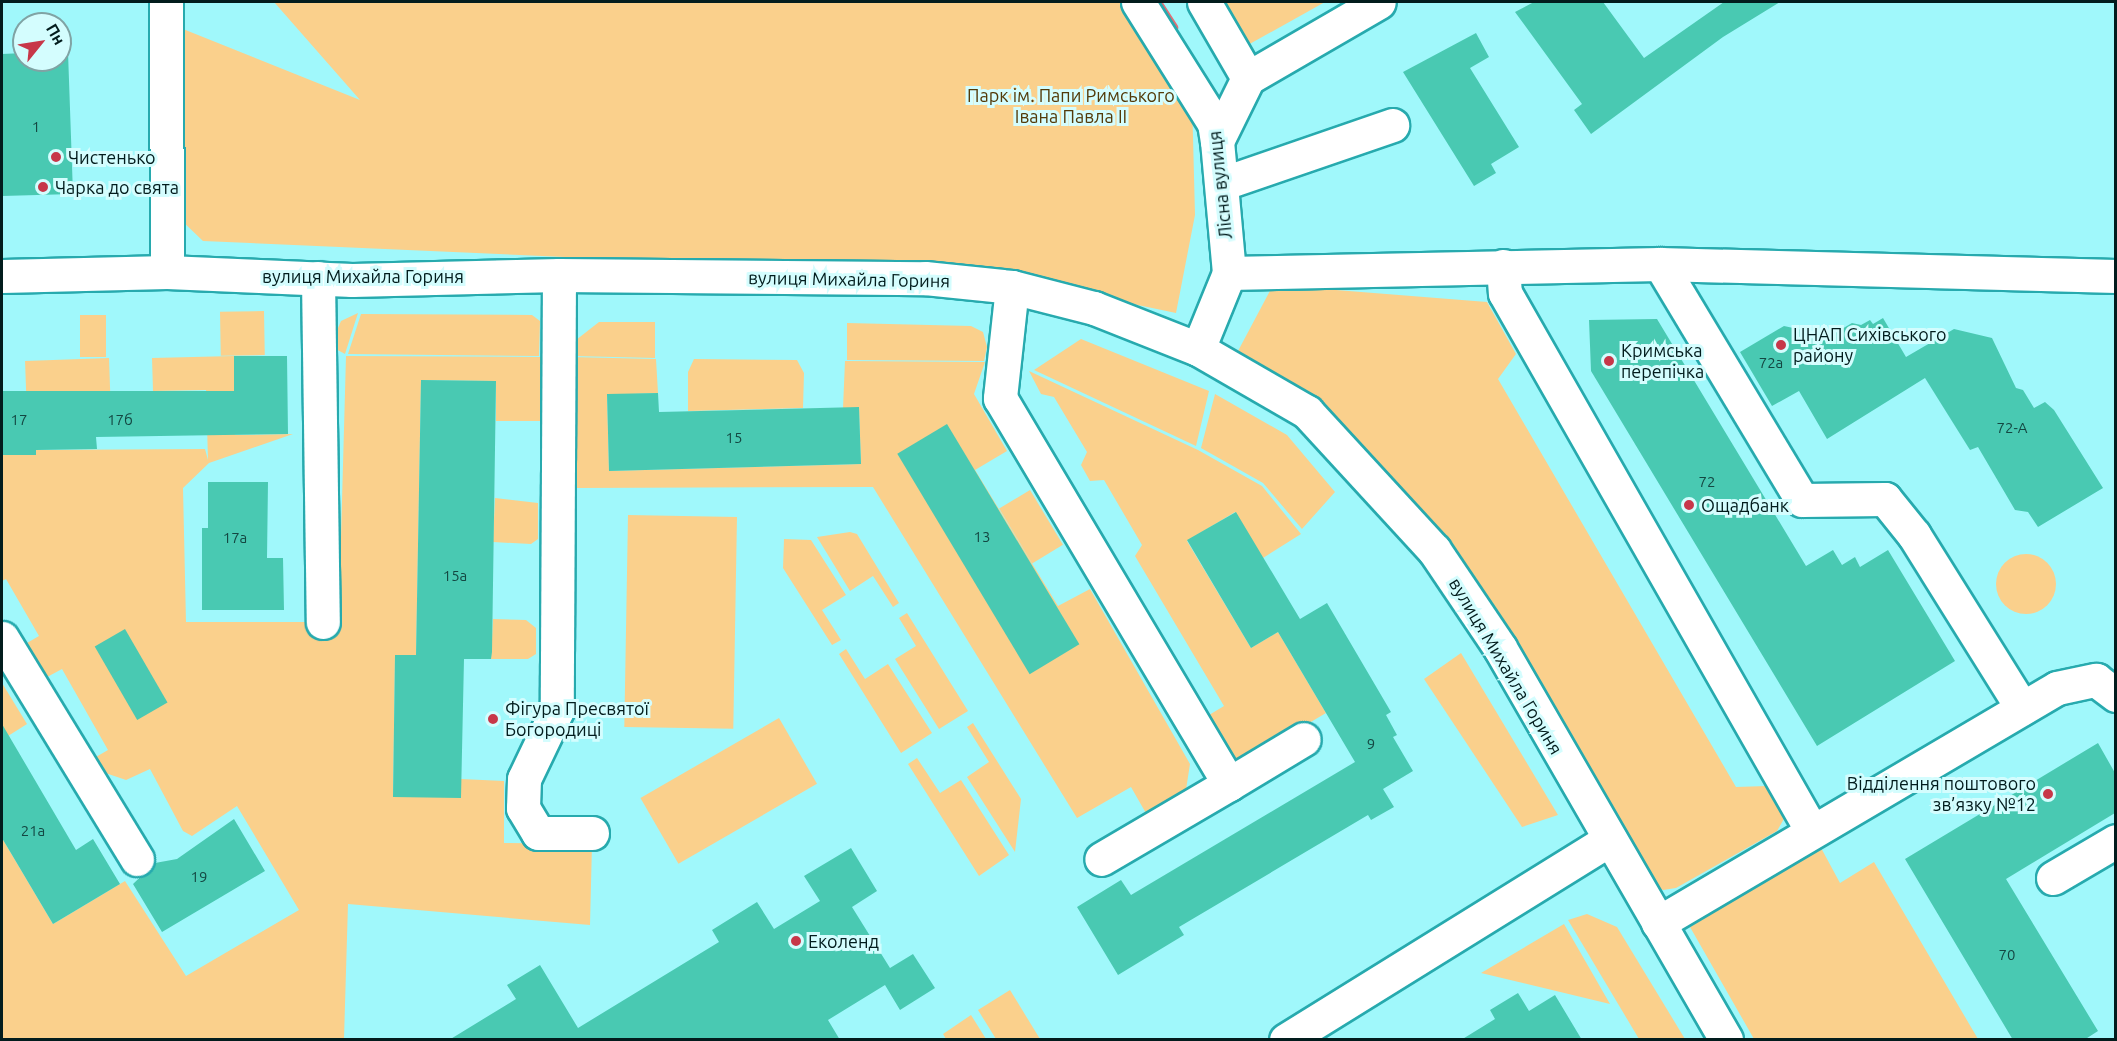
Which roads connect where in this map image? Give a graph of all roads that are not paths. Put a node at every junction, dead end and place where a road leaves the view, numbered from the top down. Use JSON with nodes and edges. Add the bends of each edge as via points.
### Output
{"nodes":[{"id":1,"x":166,"y":2,"type":"edge"},
{"id":2,"x":1138,"y":2,"type":"edge"},
{"id":3,"x":1204,"y":2,"type":"edge"},
{"id":4,"x":1379,"y":2,"type":"edge"},
{"id":5,"x":1248,"y":78,"type":"junction"},
{"id":6,"x":1392,"y":125,"type":"dead end"},
{"id":7,"x":1216,"y":132,"type":"junction"},
{"id":8,"x":1224,"y":183,"type":"junction"},
{"id":9,"x":1660,"y":264,"type":"junction"},
{"id":10,"x":1503,"y":266,"type":"junction"},
{"id":11,"x":167,"y":272,"type":"junction"},
{"id":12,"x":1229,"y":273,"type":"junction"},
{"id":13,"x":559,"y":275,"type":"junction"},
{"id":14,"x":2,"y":276,"type":"edge"},
{"id":15,"x":2115,"y":276,"type":"edge"},
{"id":16,"x":318,"y":278,"type":"junction"},
{"id":17,"x":1012,"y":287,"type":"junction"},
{"id":18,"x":1198,"y":349,"type":"junction"},
{"id":19,"x":323,"y":622,"type":"dead end"},
{"id":20,"x":2,"y":638,"type":"edge"},
{"id":21,"x":2115,"y":695,"type":"edge"},
{"id":22,"x":2022,"y":708,"type":"junction"},
{"id":23,"x":1304,"y":739,"type":"dead end"},
{"id":24,"x":1228,"y":784,"type":"junction"},
{"id":25,"x":1812,"y":831,"type":"junction"},
{"id":26,"x":592,"y":833,"type":"dead end"},
{"id":27,"x":1610,"y":838,"type":"junction"},
{"id":28,"x":2115,"y":841,"type":"edge"},
{"id":29,"x":137,"y":859,"type":"dead end"},
{"id":30,"x":1101,"y":859,"type":"dead end"},
{"id":31,"x":2053,"y":878,"type":"dead end"},
{"id":32,"x":1658,"y":923,"type":"junction"},
{"id":33,"x":1286,"y":1040,"type":"edge"},
{"id":34,"x":1726,"y":1040,"type":"edge"}],
"edges":[{"from":1,"to":11,"type":"street"},
{"from":2,"to":7,"type":"street","name":"Лісна вулиця"},
{"from":3,"to":5,"type":"street"},
{"from":4,"to":5,"type":"street"},
{"from":5,"to":7,"type":"street"},
{"from":6,"to":8,"type":"street"},
{"from":7,"to":8,"type":"street","name":"Лісна вулиця"},
{"from":8,"to":12,"type":"street","name":"Лісна вулиця"},
{"from":9,"to":10,"type":"street"},
{"from":9,"to":15,"type":"street"},
{"from":9,"to":22,"type":"street","via":[[1802,500],[1885,499],[1914,536]]},
{"from":10,"to":12,"type":"street"},
{"from":10,"to":25,"type":"street","via":[[1505,293]]},
{"from":11,"to":14,"type":"street","name":"вулиця Михайла Гориня"},
{"from":11,"to":16,"type":"street","name":"вулиця Михайла Гориня"},
{"from":12,"to":18,"type":"street","name":"Лісна вулиця"},
{"from":13,"to":16,"type":"street","name":"вулиця Михайла Гориня"},
{"from":13,"to":17,"type":"street","name":"вулиця Михайла Гориня","via":[[925,278]]},
{"from":13,"to":26,"type":"street","via":[[557,710],[524,779],[523,808],[538,833]]},
{"from":16,"to":19,"type":"street"},
{"from":17,"to":18,"type":"street","name":"вулиця Михайла Гориня","via":[[1094,308]]},
{"from":17,"to":24,"type":"street","via":[[1000,398]]},
{"from":18,"to":27,"type":"street","name":"вулиця Михайла Гориня","via":[[1307,412],[1434,550],[1500,648]]},
{"from":20,"to":29,"type":"street"},
{"from":21,"to":22,"type":"street","via":[[2096,680],[2057,688]]},
{"from":22,"to":25,"type":"street"},
{"from":23,"to":24,"type":"street"},
{"from":24,"to":30,"type":"street"},
{"from":25,"to":32,"type":"street"},
{"from":27,"to":32,"type":"street","name":"вулиця Михайла Гориня"},
{"from":27,"to":33,"type":"street"},
{"from":28,"to":31,"type":"street"},
{"from":32,"to":34,"type":"street","name":"вулиця Михайла Гориня"}]}
